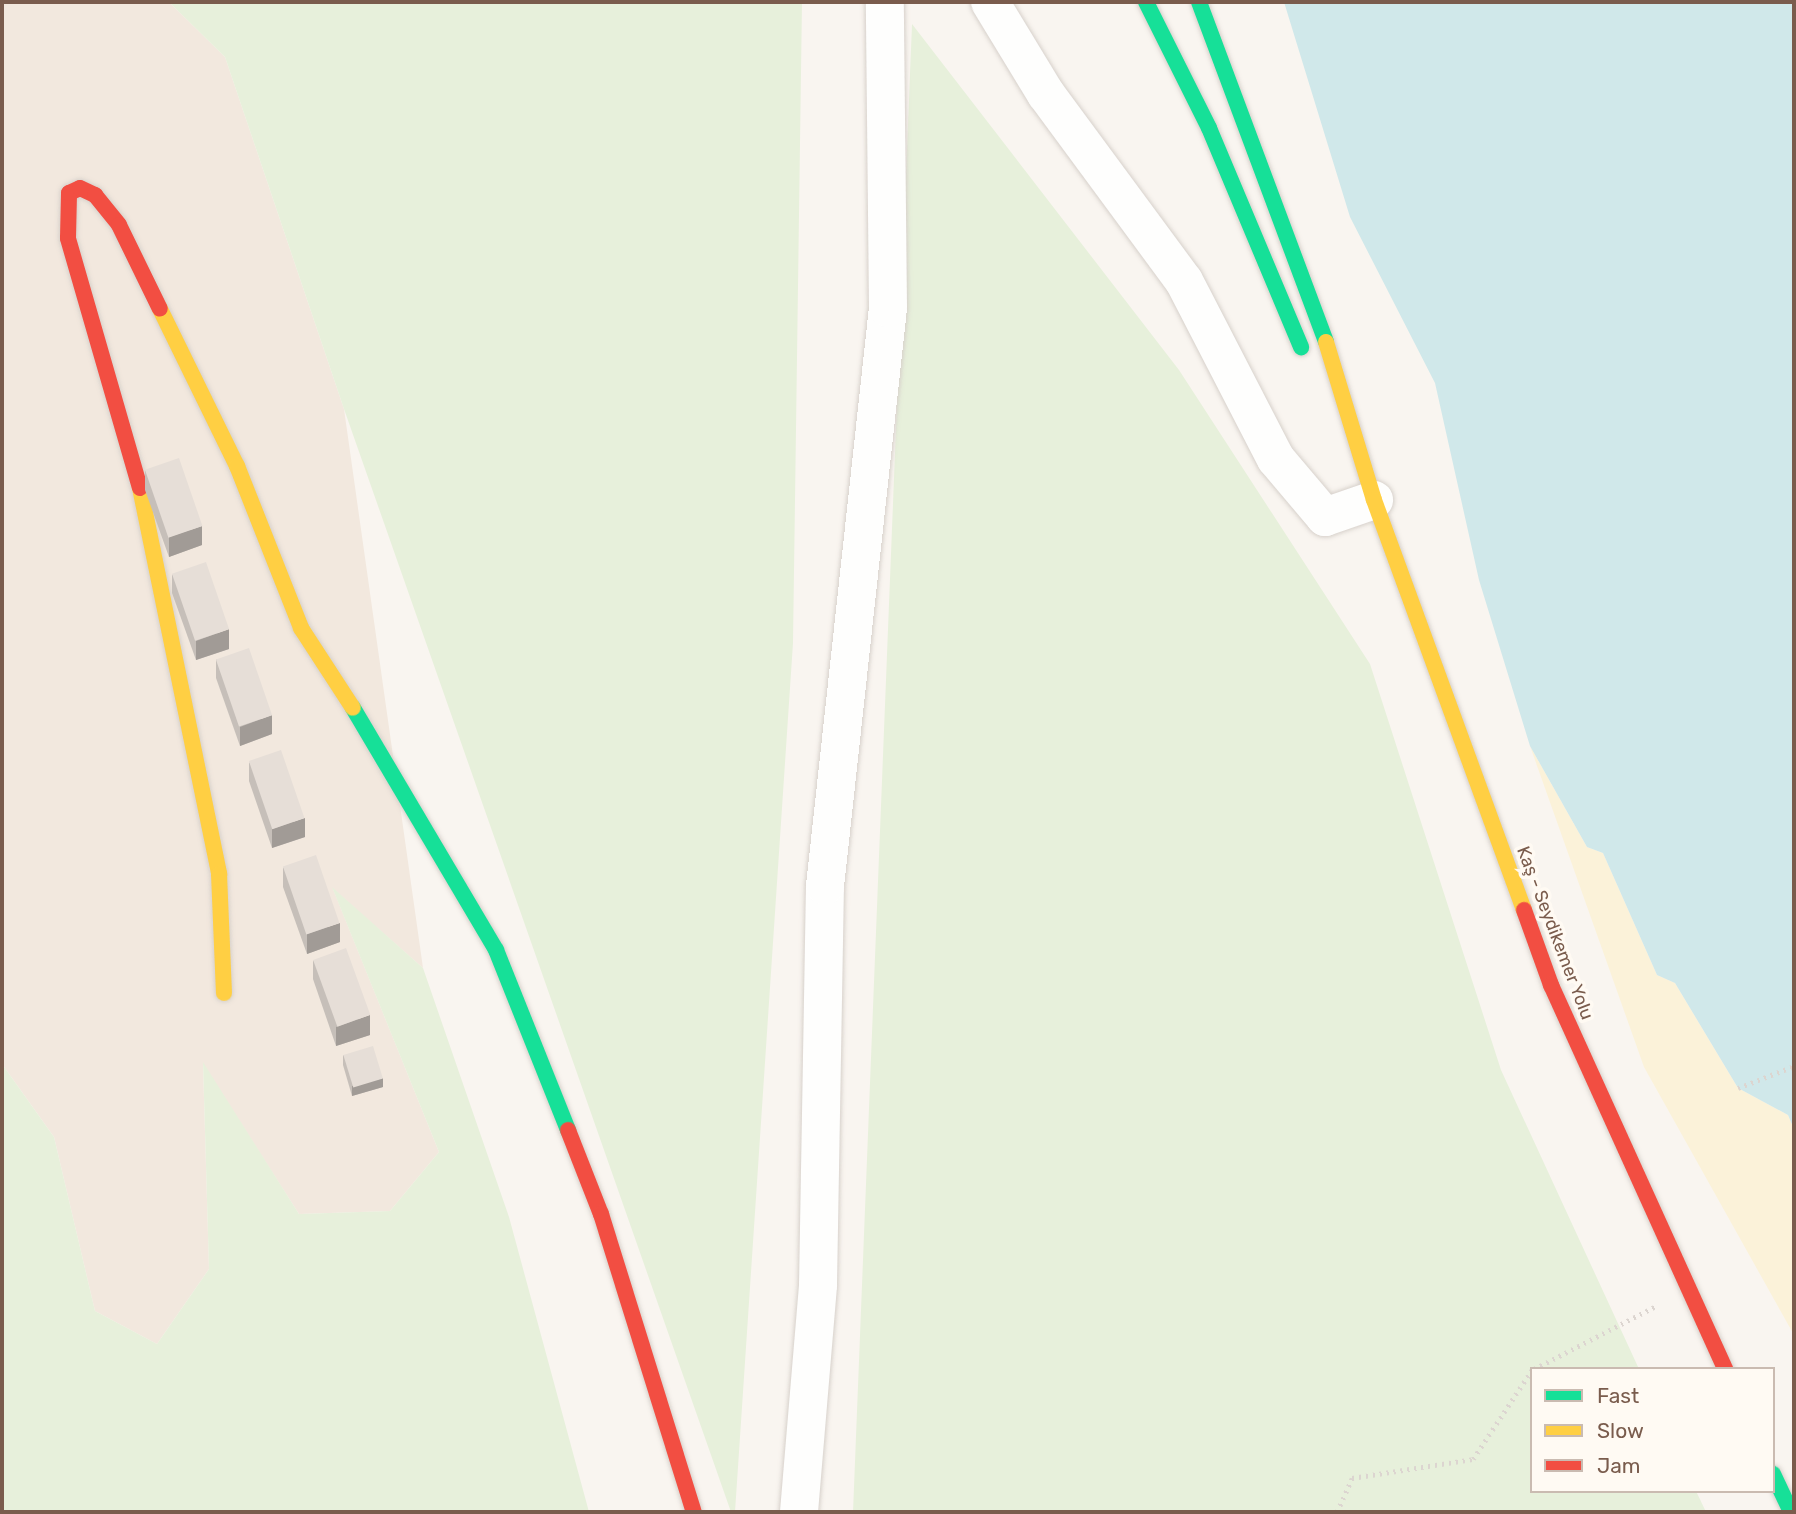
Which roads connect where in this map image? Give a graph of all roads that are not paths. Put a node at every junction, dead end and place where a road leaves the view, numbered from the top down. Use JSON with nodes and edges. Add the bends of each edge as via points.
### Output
{"nodes":[{"id":1,"x":885,"y":2,"type":"edge"},
{"id":2,"x":990,"y":2,"type":"edge"},
{"id":3,"x":1146,"y":2,"type":"edge"},
{"id":4,"x":1199,"y":2,"type":"edge"},
{"id":5,"x":1309,"y":367,"type":"dead end"},
{"id":6,"x":1326,"y":404,"type":"dead end"},
{"id":7,"x":1374,"y":500,"type":"junction"},
{"id":8,"x":224,"y":993,"type":"dead end"},
{"id":9,"x":1724,"y":1367,"type":"edge"},
{"id":10,"x":1775,"y":1478,"type":"edge"},
{"id":11,"x":694,"y":1512,"type":"edge"},
{"id":12,"x":799,"y":1512,"type":"edge"},
{"id":13,"x":1791,"y":1512,"type":"edge"}],
"edges":[{"from":1,"to":12,"type":"street","via":[[888,308],[825,886],[818,1285]]},
{"from":2,"to":7,"type":"street","via":[[1046,94],[1184,281],[1276,459],[1325,517]]},
{"from":3,"to":5,"type":"main road","via":[[1209,128]]},
{"from":4,"to":7,"type":"main road","via":[[1337,373]]},
{"from":6,"to":7,"type":"main road"},
{"from":7,"to":9,"type":"main road","name":"Kaş - Seydikemer Yolu","via":[[1552,985]]},
{"from":8,"to":11,"type":"main road","via":[[219,874],[147,513],[68,238],[69,193],[80,188],[95,195],[118,225],[237,466],[301,628],[386,759],[496,950],[601,1214]]},
{"from":10,"to":13,"type":"main road"}]}
